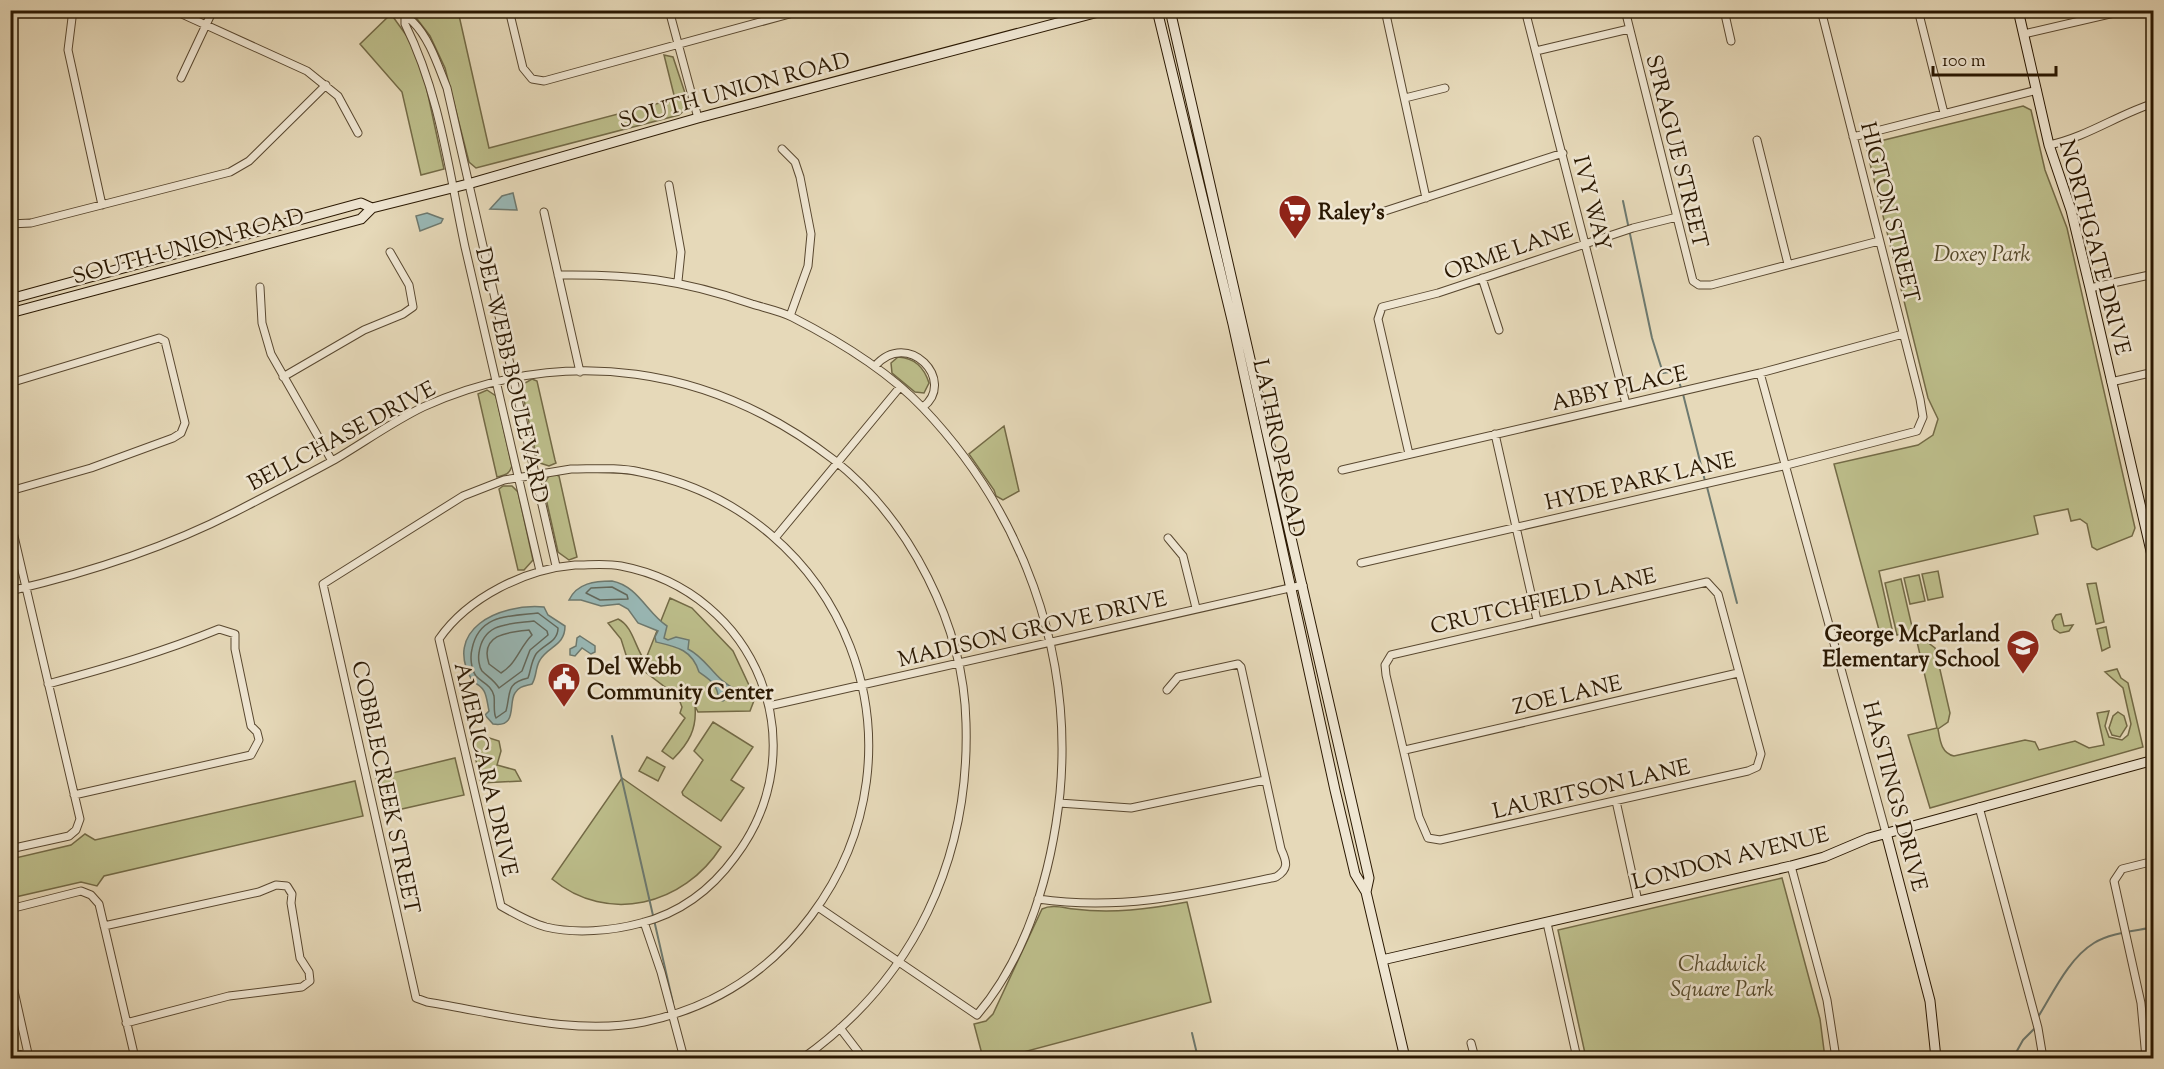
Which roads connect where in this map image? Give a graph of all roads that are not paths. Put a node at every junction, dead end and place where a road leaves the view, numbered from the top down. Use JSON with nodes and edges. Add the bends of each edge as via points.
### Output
{"nodes":[{"id":1,"x":73,"y":10,"type":"edge"},
{"id":2,"x":173,"y":10,"type":"edge"},
{"id":3,"x":213,"y":10,"type":"edge"},
{"id":4,"x":398,"y":10,"type":"edge"},
{"id":5,"x":509,"y":10,"type":"edge"},
{"id":6,"x":669,"y":10,"type":"edge"},
{"id":7,"x":804,"y":10,"type":"edge"},
{"id":8,"x":1106,"y":10,"type":"edge"},
{"id":9,"x":1158,"y":10,"type":"edge"},
{"id":10,"x":1170,"y":10,"type":"edge"},
{"id":11,"x":1385,"y":10,"type":"edge"},
{"id":12,"x":1525,"y":10,"type":"edge"},
{"id":13,"x":1624,"y":10,"type":"edge"},
{"id":14,"x":1724,"y":10,"type":"edge"},
{"id":15,"x":1821,"y":10,"type":"edge"},
{"id":16,"x":1918,"y":10,"type":"edge"},
{"id":17,"x":2018,"y":10,"type":"edge"},
{"id":18,"x":2127,"y":10,"type":"edge"},
{"id":19,"x":405,"y":18,"type":"junction"},
{"id":20,"x":206,"y":25,"type":"junction"},
{"id":21,"x":1629,"y":28,"type":"junction"},
{"id":22,"x":2024,"y":34,"type":"junction"},
{"id":23,"x":1731,"y":41,"type":"dead end"},
{"id":24,"x":679,"y":46,"type":"junction"},
{"id":25,"x":1536,"y":51,"type":"junction"},
{"id":26,"x":181,"y":78,"type":"dead end"},
{"id":27,"x":326,"y":85,"type":"junction"},
{"id":28,"x":1445,"y":88,"type":"dead end"},
{"id":29,"x":2037,"y":90,"type":"junction"},
{"id":30,"x":1405,"y":98,"type":"junction"},
{"id":31,"x":2154,"y":103,"type":"edge"},
{"id":32,"x":1944,"y":113,"type":"junction"},
{"id":33,"x":698,"y":118,"type":"junction"},
{"id":34,"x":358,"y":133,"type":"dead end"},
{"id":35,"x":1853,"y":137,"type":"junction"},
{"id":36,"x":1757,"y":140,"type":"dead end"},
{"id":37,"x":2049,"y":146,"type":"junction"},
{"id":38,"x":782,"y":149,"type":"dead end"},
{"id":39,"x":1563,"y":153,"type":"junction"},
{"id":40,"x":468,"y":184,"type":"junction"},
{"id":41,"x":669,"y":184,"type":"dead end"},
{"id":42,"x":454,"y":187,"type":"junction"},
{"id":43,"x":1426,"y":198,"type":"junction"},
{"id":44,"x":102,"y":205,"type":"junction"},
{"id":45,"x":372,"y":208,"type":"junction"},
{"id":46,"x":544,"y":212,"type":"dead end"},
{"id":47,"x":1382,"y":212,"type":"dead end"},
{"id":48,"x":1677,"y":217,"type":"junction"},
{"id":49,"x":10,"y":224,"type":"edge"},
{"id":50,"x":1879,"y":241,"type":"junction"},
{"id":51,"x":1584,"y":244,"type":"junction"},
{"id":52,"x":390,"y":252,"type":"dead end"},
{"id":53,"x":1788,"y":264,"type":"junction"},
{"id":54,"x":2154,"y":274,"type":"edge"},
{"id":55,"x":558,"y":275,"type":"junction"},
{"id":56,"x":1482,"y":278,"type":"junction"},
{"id":57,"x":678,"y":281,"type":"junction"},
{"id":58,"x":260,"y":287,"type":"dead end"},
{"id":59,"x":2090,"y":288,"type":"junction"},
{"id":60,"x":10,"y":299,"type":"edge"},
{"id":61,"x":10,"y":312,"type":"edge"},
{"id":62,"x":1242,"y":314,"type":"junction"},
{"id":63,"x":790,"y":316,"type":"junction"},
{"id":64,"x":1232,"y":317,"type":"junction"},
{"id":65,"x":1499,"y":330,"type":"dead end"},
{"id":66,"x":1903,"y":334,"type":"junction"},
{"id":67,"x":875,"y":366,"type":"junction"},
{"id":68,"x":580,"y":372,"type":"junction"},
{"id":69,"x":2154,"y":372,"type":"edge"},
{"id":70,"x":1760,"y":373,"type":"junction"},
{"id":71,"x":283,"y":377,"type":"junction"},
{"id":72,"x":514,"y":379,"type":"junction"},
{"id":73,"x":496,"y":382,"type":"junction"},
{"id":74,"x":2111,"y":382,"type":"junction"},
{"id":75,"x":10,"y":383,"type":"edge"},
{"id":76,"x":900,"y":387,"type":"junction"},
{"id":77,"x":1626,"y":404,"type":"junction"},
{"id":78,"x":923,"y":407,"type":"junction"},
{"id":79,"x":1922,"y":423,"type":"joint"},
{"id":80,"x":1495,"y":434,"type":"junction"},
{"id":81,"x":1409,"y":454,"type":"junction"},
{"id":82,"x":332,"y":461,"type":"junction"},
{"id":83,"x":836,"y":462,"type":"junction"},
{"id":84,"x":1784,"y":466,"type":"junction"},
{"id":85,"x":1342,"y":470,"type":"dead end"},
{"id":86,"x":535,"y":473,"type":"junction"},
{"id":87,"x":518,"y":477,"type":"junction"},
{"id":88,"x":10,"y":490,"type":"edge"},
{"id":89,"x":10,"y":519,"type":"edge"},
{"id":90,"x":1516,"y":527,"type":"junction"},
{"id":91,"x":775,"y":538,"type":"junction"},
{"id":92,"x":1168,"y":538,"type":"dead end"},
{"id":93,"x":1361,"y":563,"type":"dead end"},
{"id":94,"x":2154,"y":564,"type":"edge"},
{"id":95,"x":556,"y":566,"type":"junction"},
{"id":96,"x":540,"y":571,"type":"junction"},
{"id":97,"x":1303,"y":585,"type":"junction"},
{"id":98,"x":25,"y":588,"type":"junction"},
{"id":99,"x":1289,"y":588,"type":"junction"},
{"id":100,"x":10,"y":591,"type":"edge"},
{"id":101,"x":1196,"y":608,"type":"junction"},
{"id":102,"x":1537,"y":620,"type":"junction"},
{"id":103,"x":1050,"y":640,"type":"junction"},
{"id":104,"x":958,"y":664,"type":"junction"},
{"id":105,"x":1738,"y":674,"type":"junction"},
{"id":106,"x":48,"y":684,"type":"junction"},
{"id":107,"x":862,"y":686,"type":"junction"},
{"id":108,"x":1167,"y":690,"type":"dead end"},
{"id":109,"x":769,"y":706,"type":"junction"},
{"id":110,"x":1405,"y":750,"type":"junction"},
{"id":111,"x":2154,"y":760,"type":"edge"},
{"id":112,"x":1265,"y":780,"type":"junction"},
{"id":113,"x":74,"y":795,"type":"junction"},
{"id":114,"x":1616,"y":801,"type":"junction"},
{"id":115,"x":1059,"y":803,"type":"junction"},
{"id":116,"x":1979,"y":807,"type":"junction"},
{"id":117,"x":1886,"y":833,"type":"junction"},
{"id":118,"x":10,"y":849,"type":"edge"},
{"id":119,"x":2150,"y":861,"type":"edge"},
{"id":120,"x":1791,"y":866,"type":"junction"},
{"id":121,"x":1366,"y":892,"type":"junction"},
{"id":122,"x":1038,"y":899,"type":"junction"},
{"id":123,"x":1638,"y":901,"type":"junction"},
{"id":124,"x":818,"y":907,"type":"junction"},
{"id":125,"x":10,"y":909,"type":"edge"},
{"id":126,"x":644,"y":922,"type":"junction"},
{"id":127,"x":1547,"y":923,"type":"junction"},
{"id":128,"x":104,"y":926,"type":"junction"},
{"id":129,"x":899,"y":960,"type":"junction"},
{"id":130,"x":1382,"y":960,"type":"junction"},
{"id":131,"x":10,"y":973,"type":"edge"},
{"id":132,"x":673,"y":1015,"type":"junction"},
{"id":133,"x":126,"y":1023,"type":"junction"},
{"id":134,"x":840,"y":1028,"type":"junction"},
{"id":135,"x":1471,"y":1043,"type":"dead end"},
{"id":136,"x":28,"y":1056,"type":"edge"},
{"id":137,"x":10,"y":1057,"type":"edge"},
{"id":138,"x":135,"y":1059,"type":"edge"},
{"id":139,"x":684,"y":1059,"type":"edge"},
{"id":140,"x":803,"y":1059,"type":"edge"},
{"id":141,"x":863,"y":1059,"type":"edge"},
{"id":142,"x":1405,"y":1059,"type":"edge"},
{"id":143,"x":1475,"y":1059,"type":"edge"},
{"id":144,"x":1577,"y":1059,"type":"edge"},
{"id":145,"x":1836,"y":1059,"type":"edge"},
{"id":146,"x":1936,"y":1059,"type":"edge"},
{"id":147,"x":2043,"y":1059,"type":"edge"},
{"id":148,"x":2146,"y":1059,"type":"edge"}],
"edges":[{"from":1,"to":44,"type":"street","via":[[68,50]]},
{"from":2,"to":20,"type":"street"},
{"from":3,"to":20,"type":"street"},
{"from":4,"to":19,"type":"street","name":"DEL WEBB BOULEVARD"},
{"from":5,"to":24,"type":"street","via":[[523,68],[532,79],[544,81]]},
{"from":6,"to":24,"type":"street"},
{"from":7,"to":24,"type":"street"},
{"from":8,"to":33,"type":"street","name":"SOUTH UNION ROAD"},
{"from":9,"to":64,"type":"street","name":"LATHROP ROAD"},
{"from":10,"to":62,"type":"street","name":"LATHROP ROAD"},
{"from":11,"to":30,"type":"street"},
{"from":12,"to":25,"type":"street","name":"IVY WAY"},
{"from":13,"to":21,"type":"street","name":"SPRAGUE STREET"},
{"from":14,"to":23,"type":"street"},
{"from":15,"to":35,"type":"street","name":"HIGTON STREET"},
{"from":16,"to":32,"type":"street"},
{"from":17,"to":22,"type":"street","name":"NORTHGATE DRIVE"},
{"from":18,"to":22,"type":"street"},
{"from":19,"to":40,"type":"street","name":"DEL WEBB BOULEVARD","via":[[412,20],[426,39],[447,88]]},
{"from":19,"to":42,"type":"street","name":"DEL WEBB BOULEVARD","via":[[423,59]]},
{"from":20,"to":26,"type":"street"},
{"from":20,"to":27,"type":"street","via":[[300,68]]},
{"from":21,"to":25,"type":"street"},
{"from":21,"to":48,"type":"street","name":"SPRAGUE STREET"},
{"from":22,"to":29,"type":"street","name":"NORTHGATE DRIVE"},
{"from":24,"to":33,"type":"street"},
{"from":25,"to":39,"type":"street","name":"IVY WAY"},
{"from":27,"to":34,"type":"street","via":[[348,110]]},
{"from":27,"to":44,"type":"street","via":[[249,161],[230,172]]},
{"from":28,"to":30,"type":"street"},
{"from":29,"to":32,"type":"street"},
{"from":29,"to":37,"type":"street","name":"NORTHGATE DRIVE"},
{"from":30,"to":43,"type":"street"},
{"from":31,"to":37,"type":"street","via":[[2124,112],[2081,136]]},
{"from":32,"to":35,"type":"street"},
{"from":33,"to":40,"type":"street","name":"SOUTH UNION ROAD"},
{"from":35,"to":50,"type":"street","name":"HIGTON STREET"},
{"from":36,"to":53,"type":"street"},
{"from":37,"to":59,"type":"street","name":"NORTHGATE DRIVE","via":[[2071,210]]},
{"from":38,"to":63,"type":"street","via":[[795,162],[811,234],[808,266]]},
{"from":39,"to":43,"type":"street"},
{"from":39,"to":51,"type":"street","name":"IVY WAY"},
{"from":40,"to":42,"type":"street","name":"SOUTH UNION ROAD"},
{"from":40,"to":72,"type":"street","name":"DEL WEBB BOULEVARD"},
{"from":41,"to":57,"type":"street","via":[[681,252]]},
{"from":42,"to":45,"type":"street","name":"SOUTH UNION ROAD"},
{"from":42,"to":73,"type":"street","name":"DEL WEBB BOULEVARD"},
{"from":43,"to":47,"type":"street"},
{"from":44,"to":49,"type":"street","via":[[31,223]]},
{"from":45,"to":60,"type":"street","name":"SOUTH UNION ROAD","via":[[361,203]]},
{"from":45,"to":61,"type":"street","name":"SOUTH UNION ROAD","via":[[361,219]]},
{"from":46,"to":55,"type":"street"},
{"from":48,"to":51,"type":"street","name":"ORME LANE"},
{"from":48,"to":53,"type":"street","name":"SPRAGUE STREET","via":[[1693,281],[1699,285]]},
{"from":50,"to":53,"type":"street"},
{"from":50,"to":66,"type":"street","name":"HIGTON STREET"},
{"from":51,"to":56,"type":"street","name":"ORME LANE"},
{"from":51,"to":77,"type":"street","name":"IVY WAY"},
{"from":52,"to":71,"type":"street","via":[[409,285],[413,307]]},
{"from":54,"to":59,"type":"street"},
{"from":55,"to":57,"type":"street","via":[[626,275]]},
{"from":55,"to":68,"type":"street"},
{"from":56,"to":65,"type":"street"},
{"from":56,"to":81,"type":"street","name":"ORME LANE","via":[[1438,293],[1385,304],[1378,312]]},
{"from":57,"to":63,"type":"street"},
{"from":58,"to":71,"type":"street","via":[[262,323]]},
{"from":59,"to":74,"type":"street","name":"NORTHGATE DRIVE"},
{"from":62,"to":64,"type":"street"},
{"from":62,"to":97,"type":"street","name":"LATHROP ROAD"},
{"from":63,"to":67,"type":"street"},
{"from":64,"to":99,"type":"street","name":"LATHROP ROAD"},
{"from":66,"to":70,"type":"street","name":"ABBY PLACE"},
{"from":66,"to":79,"type":"street","name":"HIGTON STREET","via":[[1920,399]]},
{"from":67,"to":76,"type":"street"},
{"from":67,"to":78,"type":"street","via":[[894,353],[909,353],[920,359],[934,380],[932,399]]},
{"from":68,"to":72,"type":"street","name":"BELLCHASE DRIVE"},
{"from":68,"to":83,"type":"street","name":"BELLCHASE DRIVE","via":[[659,376],[741,402],[778,421]]},
{"from":69,"to":74,"type":"street"},
{"from":70,"to":77,"type":"street","name":"ABBY PLACE"},
{"from":70,"to":84,"type":"street","name":"HASTINGS DRIVE"},
{"from":71,"to":82,"type":"street"},
{"from":72,"to":73,"type":"street","name":"BELLCHASE DRIVE"},
{"from":72,"to":86,"type":"street","name":"DEL WEBB BOULEVARD"},
{"from":73,"to":82,"type":"street","name":"BELLCHASE DRIVE","via":[[420,408]]},
{"from":73,"to":87,"type":"street","name":"DEL WEBB BOULEVARD"},
{"from":74,"to":94,"type":"street","name":"NORTHGATE DRIVE"},
{"from":75,"to":88,"type":"street","via":[[159,338],[165,341],[185,423],[181,433],[91,468]]},
{"from":76,"to":78,"type":"street"},
{"from":76,"to":83,"type":"street"},
{"from":77,"to":80,"type":"street","name":"ABBY PLACE"},
{"from":78,"to":103,"type":"street","via":[[990,494],[1018,544]]},
{"from":79,"to":84,"type":"street","name":"HYDE PARK LANE","via":[[1917,431],[1905,435]]},
{"from":80,"to":81,"type":"street","name":"ABBY PLACE"},
{"from":80,"to":90,"type":"street"},
{"from":81,"to":85,"type":"street","name":"ABBY PLACE"},
{"from":82,"to":98,"type":"street","name":"BELLCHASE DRIVE","via":[[231,514],[161,545]]},
{"from":83,"to":91,"type":"street"},
{"from":83,"to":104,"type":"street","name":"BELLCHASE DRIVE","via":[[880,507],[909,547],[931,586]]},
{"from":84,"to":90,"type":"street","name":"HYDE PARK LANE"},
{"from":84,"to":117,"type":"street","name":"HASTINGS DRIVE"},
{"from":86,"to":87,"type":"street"},
{"from":86,"to":91,"type":"street","via":[[571,469],[640,472],[702,491]]},
{"from":86,"to":95,"type":"street","name":"DEL WEBB BOULEVARD"},
{"from":87,"to":96,"type":"street","name":"DEL WEBB BOULEVARD"},
{"from":87,"to":132,"type":"street","name":"COBBLECREEK STREET","via":[[463,496],[323,584],[416,998],[572,1025],[622,1024]]},
{"from":89,"to":98,"type":"street"},
{"from":90,"to":93,"type":"street","name":"HYDE PARK LANE"},
{"from":90,"to":102,"type":"street"},
{"from":91,"to":107,"type":"street","via":[[827,599],[843,627]]},
{"from":92,"to":101,"type":"street","via":[[1183,556]]},
{"from":95,"to":96,"type":"street"},
{"from":95,"to":109,"type":"street","via":[[621,566],[680,588],[730,628],[757,669]]},
{"from":96,"to":126,"type":"street","name":"AMERICARA DRIVE","via":[[488,594],[439,639],[501,906],[546,927],[606,929]]},
{"from":97,"to":99,"type":"street","name":"MADISON GROVE DRIVE"},
{"from":97,"to":121,"type":"street","name":"LATHROP ROAD","via":[[1369,878]]},
{"from":98,"to":100,"type":"street","name":"BELLCHASE DRIVE"},
{"from":98,"to":106,"type":"street"},
{"from":99,"to":101,"type":"street","name":"MADISON GROVE DRIVE"},
{"from":99,"to":121,"type":"street","name":"LATHROP ROAD","via":[[1355,874]]},
{"from":101,"to":103,"type":"street","name":"MADISON GROVE DRIVE"},
{"from":102,"to":105,"type":"street","name":"CRUTCHFIELD LANE","via":[[1710,583],[1718,594]]},
{"from":102,"to":110,"type":"street","name":"CRUTCHFIELD LANE","via":[[1401,651],[1387,659],[1386,675]]},
{"from":103,"to":104,"type":"street","name":"MADISON GROVE DRIVE"},
{"from":103,"to":115,"type":"street","via":[[1062,708]]},
{"from":104,"to":107,"type":"street","name":"MADISON GROVE DRIVE"},
{"from":104,"to":129,"type":"street","name":"BELLCHASE DRIVE","via":[[967,755],[961,813],[951,858],[932,905]]},
{"from":105,"to":110,"type":"street","name":"ZOE LANE"},
{"from":105,"to":114,"type":"street","name":"LAURITSON LANE","via":[[1761,754],[1754,769]]},
{"from":106,"to":113,"type":"street"},
{"from":106,"to":113,"type":"street","via":[[125,664],[219,629],[235,634],[251,726],[259,740],[251,754]]},
{"from":107,"to":109,"type":"street","name":"MADISON GROVE DRIVE"},
{"from":107,"to":124,"type":"street","via":[[870,751],[865,797],[844,864]]},
{"from":108,"to":112,"type":"street","via":[[1178,677],[1238,664]]},
{"from":109,"to":126,"type":"street","via":[[774,731],[771,782],[747,842],[723,874],[693,900],[663,917]]},
{"from":110,"to":114,"type":"street","name":"LAURITSON LANE","via":[[1422,828],[1432,840]]},
{"from":111,"to":116,"type":"street","name":"LONDON AVENUE"},
{"from":112,"to":115,"type":"street","via":[[1131,808]]},
{"from":112,"to":122,"type":"street","via":[[1287,865],[1276,878],[1161,901],[1116,904]]},
{"from":113,"to":118,"type":"street","via":[[80,819],[69,836]]},
{"from":114,"to":123,"type":"street"},
{"from":115,"to":122,"type":"street"},
{"from":116,"to":117,"type":"street","name":"LONDON AVENUE"},
{"from":116,"to":147,"type":"street"},
{"from":117,"to":120,"type":"street","name":"LONDON AVENUE"},
{"from":117,"to":146,"type":"street","name":"HASTINGS DRIVE","via":[[1930,1000]]},
{"from":119,"to":148,"type":"street","via":[[2122,869],[2114,881],[2141,1003]]},
{"from":120,"to":123,"type":"street","name":"LONDON AVENUE"},
{"from":120,"to":145,"type":"street","via":[[1827,1000]]},
{"from":121,"to":130,"type":"street","name":"LATHROP ROAD"},
{"from":122,"to":129,"type":"street","via":[[1019,946],[977,1016]]},
{"from":123,"to":127,"type":"street","name":"LONDON AVENUE"},
{"from":124,"to":129,"type":"street"},
{"from":124,"to":132,"type":"street","via":[[795,938],[750,977],[724,994]]},
{"from":125,"to":128,"type":"street","via":[[81,891],[99,904]]},
{"from":126,"to":132,"type":"street"},
{"from":127,"to":130,"type":"street","name":"LONDON AVENUE"},
{"from":127,"to":144,"type":"street"},
{"from":128,"to":133,"type":"street"},
{"from":128,"to":133,"type":"street","via":[[276,885],[287,886],[292,894],[300,958],[309,972],[309,981],[302,987],[229,996]]},
{"from":129,"to":134,"type":"street","name":"BELLCHASE DRIVE","via":[[867,1003]]},
{"from":130,"to":142,"type":"street","name":"LATHROP ROAD"},
{"from":131,"to":136,"type":"street"},
{"from":132,"to":139,"type":"street"},
{"from":133,"to":138,"type":"street"},
{"from":134,"to":140,"type":"street","name":"BELLCHASE DRIVE"},
{"from":134,"to":141,"type":"street"},
{"from":135,"to":143,"type":"street"},
{"from":136,"to":137,"type":"street"}]}
